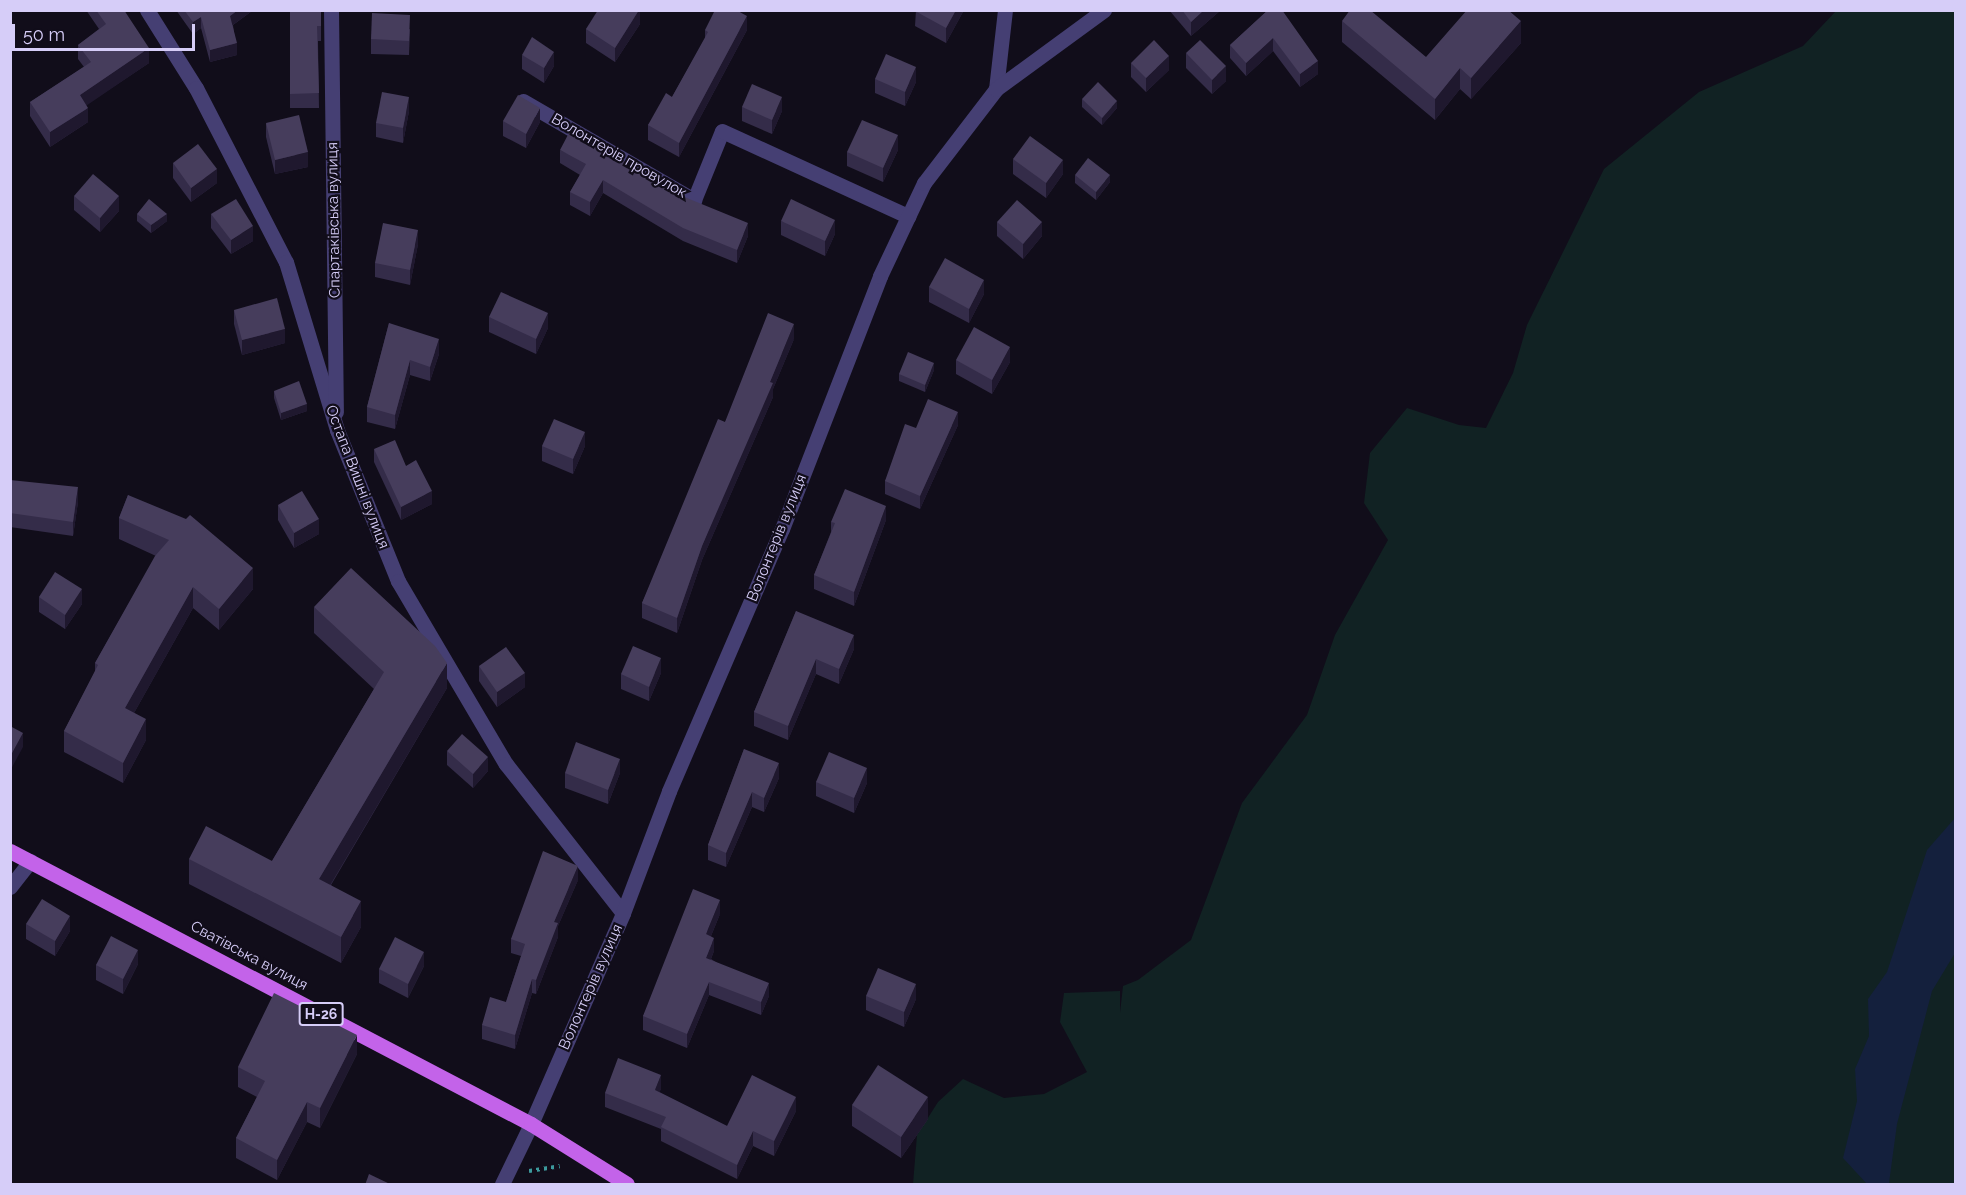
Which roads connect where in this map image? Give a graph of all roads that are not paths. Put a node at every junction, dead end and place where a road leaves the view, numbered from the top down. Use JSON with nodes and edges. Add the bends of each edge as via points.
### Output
{"nodes":[{"id":1,"x":147,"y":10,"type":"edge"},
{"id":2,"x":331,"y":10,"type":"edge"},
{"id":3,"x":1005,"y":10,"type":"edge"},
{"id":4,"x":1104,"y":10,"type":"edge"},
{"id":5,"x":996,"y":89,"type":"junction"},
{"id":6,"x":519,"y":99,"type":"edge"},
{"id":7,"x":908,"y":216,"type":"junction"},
{"id":8,"x":337,"y":430,"type":"junction"},
{"id":9,"x":10,"y":851,"type":"edge"},
{"id":10,"x":30,"y":861,"type":"junction"},
{"id":11,"x":10,"y":886,"type":"edge"},
{"id":12,"x":623,"y":913,"type":"junction"},
{"id":13,"x":531,"y":1124,"type":"junction"},
{"id":14,"x":502,"y":1185,"type":"edge"},
{"id":15,"x":627,"y":1185,"type":"edge"}],
"edges":[{"from":1,"to":8,"type":"street","name":"Остапа Вишні вулиця","via":[[196,88],[286,262]]},
{"from":2,"to":8,"type":"street","name":"Спартаківська вулиця"},
{"from":3,"to":5,"type":"street"},
{"from":4,"to":5,"type":"street","name":"Волонтерів вулиця"},
{"from":5,"to":7,"type":"street","name":"Волонтерів вулиця","via":[[924,183]]},
{"from":6,"to":7,"type":"street","name":"Волонтерів провулок","via":[[694,200],[722,131]]},
{"from":7,"to":12,"type":"street","name":"Волонтерів вулиця","via":[[880,276],[782,529],[669,791]]},
{"from":8,"to":12,"type":"street","name":"Остапа Вишні вулиця","via":[[398,581],[506,765]]},
{"from":9,"to":10,"type":"main road","name":"Сватівська вулиця","number":"Н-26"},
{"from":10,"to":11,"type":"street"},
{"from":10,"to":13,"type":"main road","name":"Сватівська вулиця","number":"Н-26"},
{"from":12,"to":13,"type":"street","name":"Волонтерів вулиця"},
{"from":13,"to":14,"type":"street","name":"Волонтерів вулиця"},
{"from":13,"to":15,"type":"main road","name":"Сватівська вулиця","number":"Н-26"}]}
